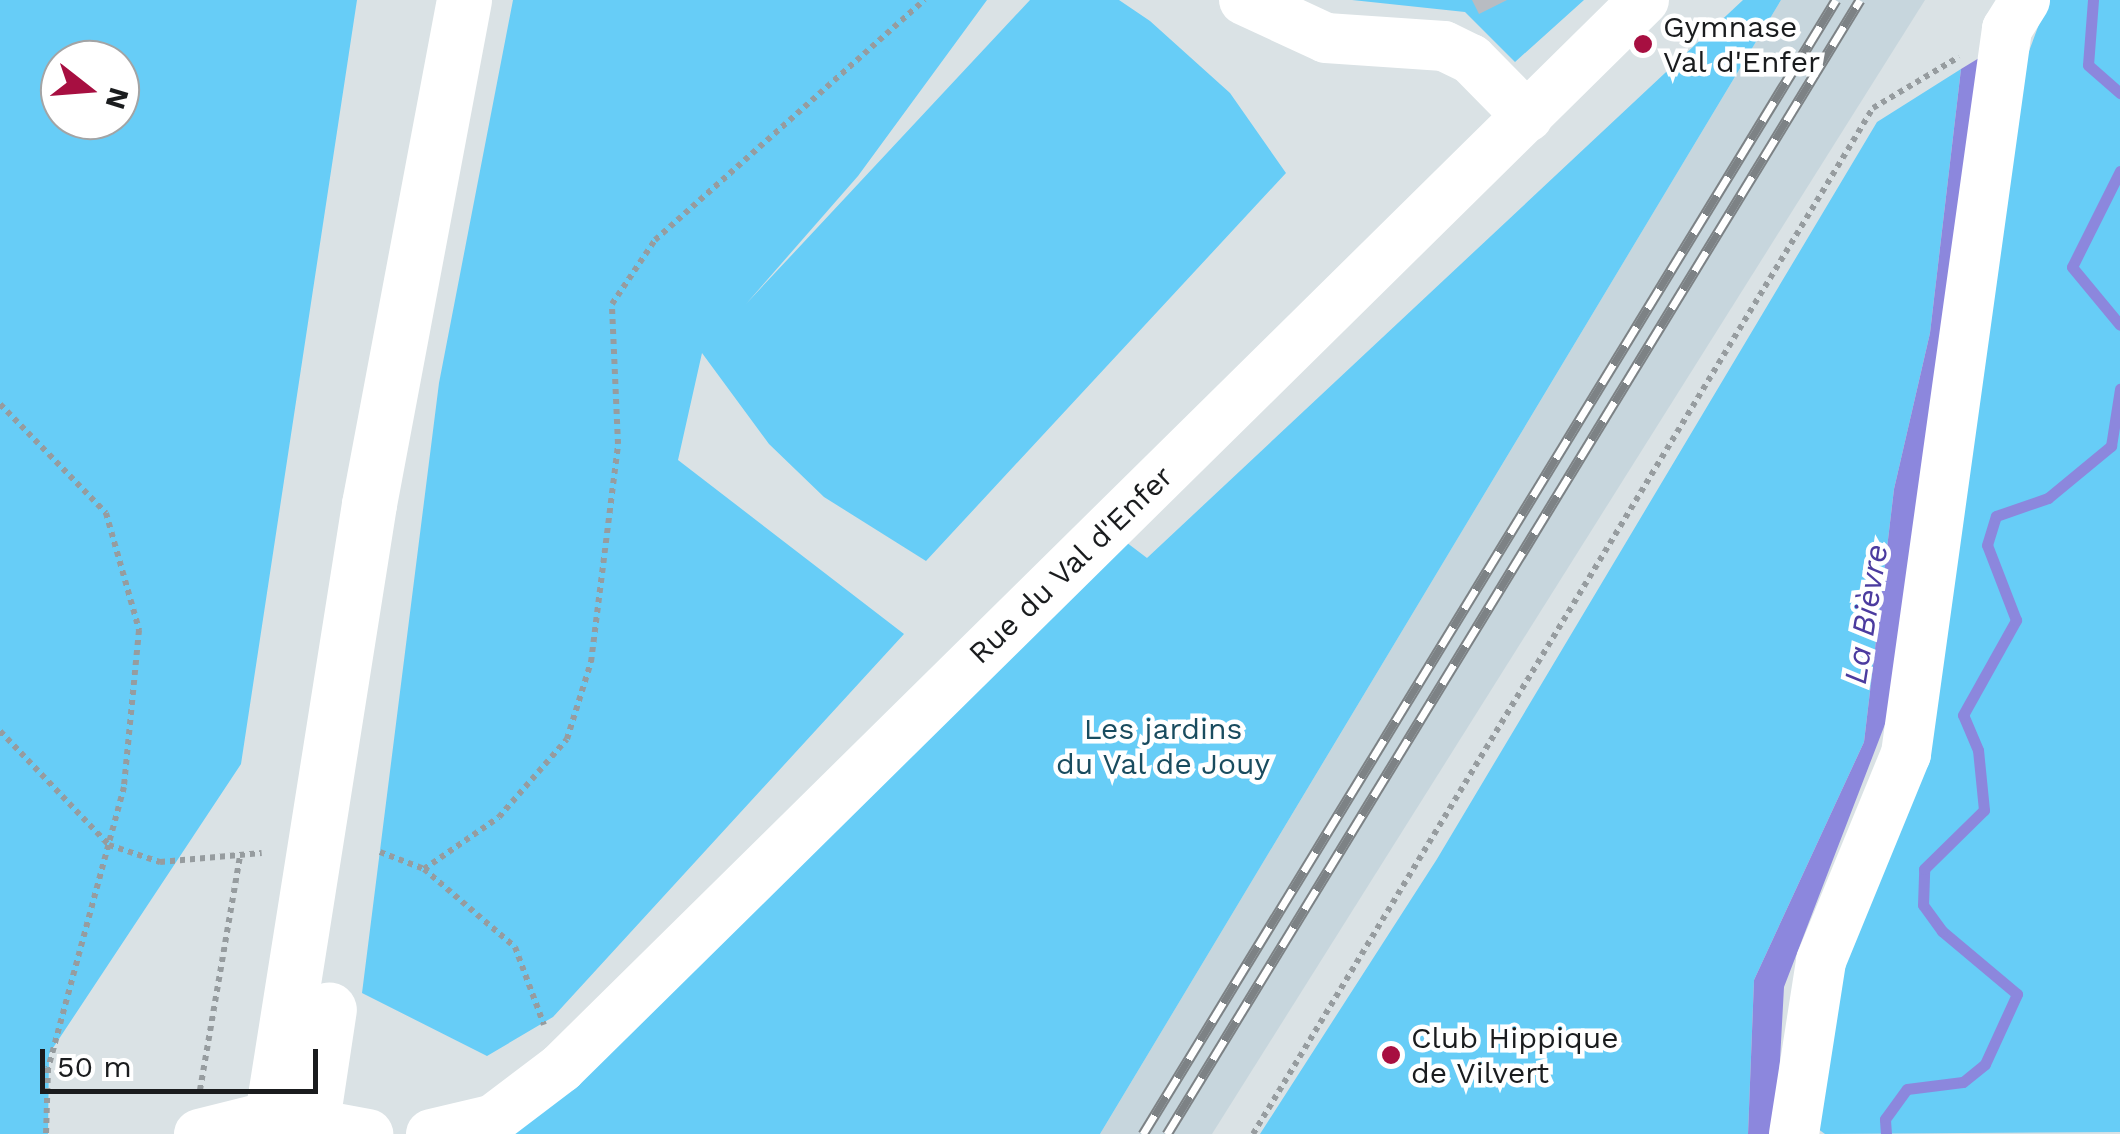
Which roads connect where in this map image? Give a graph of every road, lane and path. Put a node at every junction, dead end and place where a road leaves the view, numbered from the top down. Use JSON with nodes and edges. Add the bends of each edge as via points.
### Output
{"nodes":[{"id":1,"x":464,"y":0,"type":"edge"},
{"id":2,"x":924,"y":0,"type":"edge"},
{"id":3,"x":1244,"y":0,"type":"edge"},
{"id":4,"x":1644,"y":0,"type":"edge"},
{"id":5,"x":2016,"y":14,"type":"edge"},
{"id":6,"x":1528,"y":117,"type":"junction"},
{"id":7,"x":0,"y":404,"type":"edge"},
{"id":8,"x":0,"y":731,"type":"edge"},
{"id":9,"x":109,"y":845,"type":"junction"},
{"id":10,"x":380,"y":852,"type":"dead end"},
{"id":11,"x":262,"y":853,"type":"dead end"},
{"id":12,"x":240,"y":855,"type":"junction"},
{"id":13,"x":424,"y":869,"type":"junction"},
{"id":14,"x":561,"y":1068,"type":"junction"},
{"id":15,"x":290,"y":1126,"type":"edge"},
{"id":16,"x":483,"y":1127,"type":"edge"},
{"id":17,"x":200,"y":1132,"type":"edge"},
{"id":18,"x":46,"y":1134,"type":"edge"},
{"id":19,"x":368,"y":1134,"type":"edge"},
{"id":20,"x":431,"y":1134,"type":"edge"},
{"id":21,"x":1253,"y":1134,"type":"edge"},
{"id":22,"x":1794,"y":1134,"type":"edge"}],
"edges":[{"from":1,"to":15,"type":"main road","via":[[415,262],[394,499]]},
{"from":2,"to":13,"type":"path","via":[[656,240],[612,304],[617,461],[591,662],[568,739],[498,817]]},
{"from":3,"to":6,"type":"street","via":[[1326,38],[1444,46],[1472,60]]},
{"from":4,"to":6,"type":"street","name":"Rue du Val d'Enfer"},
{"from":5,"to":21,"type":"path","via":[[1873,108]]},
{"from":5,"to":22,"type":"street","via":[[1906,754],[1822,962]]},
{"from":6,"to":14,"type":"street","name":"Rue du Val d'Enfer"},
{"from":7,"to":9,"type":"path","via":[[106,512],[127,570],[139,630],[136,698]]},
{"from":8,"to":9,"type":"path"},
{"from":9,"to":12,"type":"path","via":[[160,862]]},
{"from":9,"to":18,"type":"path","via":[[48,1068]]},
{"from":10,"to":13,"type":"path"},
{"from":11,"to":12,"type":"path"},
{"from":12,"to":17,"type":"path","via":[[199,1093]]},
{"from":13,"to":14,"type":"path","via":[[515,947]]},
{"from":14,"to":16,"type":"street","name":"Rue du Val d'Enfer"},
{"from":15,"to":17,"type":"street"},
{"from":15,"to":19,"type":"street"},
{"from":16,"to":20,"type":"street","name":"Rue du Val d'Enfer"}]}
